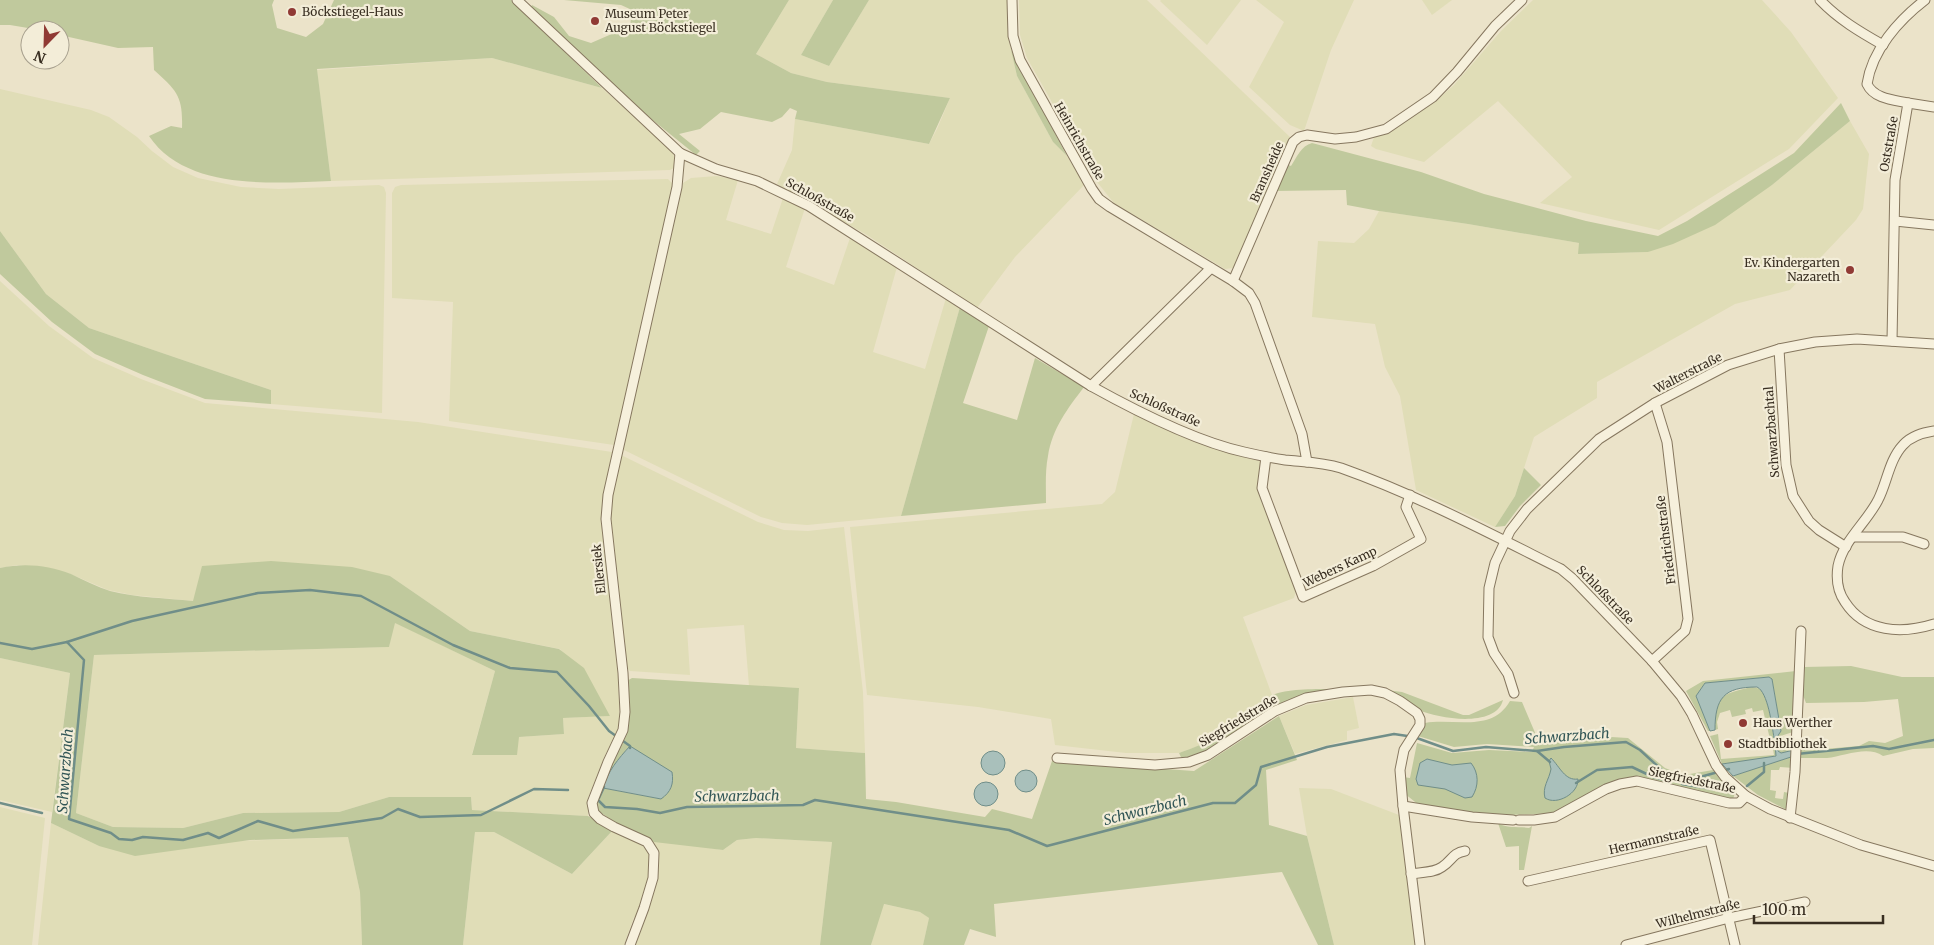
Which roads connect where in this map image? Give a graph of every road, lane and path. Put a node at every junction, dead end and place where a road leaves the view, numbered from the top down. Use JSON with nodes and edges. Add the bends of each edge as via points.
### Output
{"nodes":[{"id":1,"x":517,"y":0,"type":"edge"},
{"id":2,"x":1012,"y":0,"type":"edge"},
{"id":3,"x":1522,"y":0,"type":"edge"},
{"id":4,"x":1820,"y":0,"type":"edge"},
{"id":5,"x":1925,"y":0,"type":"edge"},
{"id":6,"x":1883,"y":45,"type":"junction"},
{"id":7,"x":1908,"y":104,"type":"junction"},
{"id":8,"x":1934,"y":107,"type":"edge"},
{"id":9,"x":680,"y":153,"type":"junction"},
{"id":10,"x":1894,"y":221,"type":"junction"},
{"id":11,"x":1934,"y":225,"type":"edge"},
{"id":12,"x":1211,"y":268,"type":"junction"},
{"id":13,"x":1233,"y":281,"type":"junction"},
{"id":14,"x":1892,"y":341,"type":"junction"},
{"id":15,"x":1934,"y":344,"type":"edge"},
{"id":16,"x":1779,"y":349,"type":"junction"},
{"id":17,"x":1091,"y":386,"type":"junction"},
{"id":18,"x":1655,"y":403,"type":"junction"},
{"id":19,"x":1934,"y":431,"type":"edge"},
{"id":20,"x":1266,"y":457,"type":"junction"},
{"id":21,"x":1307,"y":462,"type":"junction"},
{"id":22,"x":1410,"y":495,"type":"junction"},
{"id":23,"x":1854,"y":536,"type":"junction"},
{"id":24,"x":1505,"y":541,"type":"junction"},
{"id":25,"x":1924,"y":544,"type":"dead end"},
{"id":26,"x":1846,"y":547,"type":"junction"},
{"id":27,"x":1934,"y":624,"type":"edge"},
{"id":28,"x":1801,"y":631,"type":"dead end"},
{"id":29,"x":1652,"y":661,"type":"junction"},
{"id":30,"x":1514,"y":693,"type":"dead end"},
{"id":31,"x":1057,"y":758,"type":"dead end"},
{"id":32,"x":1746,"y":796,"type":"junction"},
{"id":33,"x":1403,"y":806,"type":"junction"},
{"id":34,"x":1790,"y":818,"type":"junction"},
{"id":35,"x":1464,"y":851,"type":"dead end"},
{"id":36,"x":1934,"y":866,"type":"edge"},
{"id":37,"x":1411,"y":874,"type":"junction"},
{"id":38,"x":1528,"y":881,"type":"dead end"},
{"id":39,"x":1805,"y":902,"type":"dead end"},
{"id":40,"x":1729,"y":918,"type":"junction"},
{"id":41,"x":630,"y":945,"type":"edge"},
{"id":42,"x":1420,"y":945,"type":"edge"},
{"id":43,"x":1626,"y":945,"type":"edge"},
{"id":44,"x":1735,"y":945,"type":"edge"}],
"edges":[{"from":1,"to":9,"type":"street","name":"Schloßstraße"},
{"from":2,"to":12,"type":"street","name":"Heinrichstraße","via":[[1013,36],[1020,60],[1092,189],[1110,207]]},
{"from":3,"to":13,"type":"street","name":"Bransheide","via":[[1433,97],[1386,129],[1356,138],[1307,135],[1293,142]]},
{"from":4,"to":6,"type":"street","via":[[1850,26]]},
{"from":5,"to":6,"type":"street","name":"Oststraße","via":[[1900,22]]},
{"from":6,"to":7,"type":"street","name":"Oststraße","via":[[1867,84],[1878,96]]},
{"from":7,"to":8,"type":"street"},
{"from":7,"to":10,"type":"street","name":"Oststraße","via":[[1895,180]]},
{"from":9,"to":17,"type":"street","name":"Schloßstraße","via":[[716,169],[757,181],[810,206]]},
{"from":9,"to":41,"type":"street","name":"Ellersiek","via":[[677,187],[608,495],[606,519],[625,712],[619,738],[592,803],[594,813],[600,819],[647,842],[654,853],[653,878]]},
{"from":10,"to":11,"type":"street"},
{"from":10,"to":14,"type":"street","name":"Oststraße"},
{"from":12,"to":13,"type":"street","name":"Heinrichstraße"},
{"from":12,"to":17,"type":"street"},
{"from":13,"to":21,"type":"street","name":"Heinrichstraße","via":[[1255,303],[1302,434]]},
{"from":14,"to":15,"type":"street","name":"Walterstraße"},
{"from":14,"to":16,"type":"street","name":"Walterstraße","via":[[1857,338]]},
{"from":16,"to":18,"type":"street","name":"Walterstraße","via":[[1728,365]]},
{"from":16,"to":26,"type":"street","name":"Schwarzbachtal","via":[[1786,465],[1792,496],[1809,521]]},
{"from":17,"to":20,"type":"street","name":"Schloßstraße","via":[[1133,409],[1207,440]]},
{"from":18,"to":24,"type":"street","name":"Walterstraße","via":[[1599,439],[1539,496]]},
{"from":18,"to":29,"type":"street","name":"Friedrichstraße","via":[[1667,442],[1688,619],[1685,631]]},
{"from":19,"to":23,"type":"street","via":[[1912,437],[1904,445],[1891,465],[1878,500]]},
{"from":20,"to":21,"type":"street","name":"Schloßstraße"},
{"from":20,"to":22,"type":"street","name":"Webers Kamp","via":[[1262,488],[1303,597],[1373,566],[1421,539],[1406,508]]},
{"from":21,"to":22,"type":"street","name":"Schloßstraße","via":[[1324,463]]},
{"from":22,"to":24,"type":"street","name":"Schloßstraße"},
{"from":23,"to":25,"type":"street","via":[[1903,537]]},
{"from":23,"to":26,"type":"street"},
{"from":24,"to":29,"type":"street","name":"Schloßstraße","via":[[1574,579]]},
{"from":24,"to":30,"type":"street","name":"Walterstraße","via":[[1489,588],[1488,628],[1490,646],[1506,670]]},
{"from":26,"to":27,"type":"street","via":[[1838,566],[1839,591],[1854,615],[1878,628],[1919,629]]},
{"from":28,"to":34,"type":"street","via":[[1797,747]]},
{"from":29,"to":32,"type":"street","name":"Schloßstraße","via":[[1681,696],[1716,765]]},
{"from":31,"to":33,"type":"street","name":"Siegfriedstraße","via":[[1155,765],[1189,762],[1208,755],[1283,708],[1306,698],[1372,690],[1385,693],[1417,713],[1420,720],[1407,743],[1400,770]]},
{"from":32,"to":33,"type":"street","name":"Siegfriedstraße","via":[[1739,803],[1729,803],[1637,781],[1606,789],[1555,817],[1534,820],[1472,817]]},
{"from":32,"to":34,"type":"street","name":"Schloßstraße"},
{"from":33,"to":37,"type":"street","name":"Siegfriedstraße"},
{"from":34,"to":36,"type":"street","name":"Schloßstraße","via":[[1861,846]]},
{"from":35,"to":37,"type":"street","via":[[1457,852],[1437,870]]},
{"from":37,"to":42,"type":"street","name":"Siegfriedstraße"},
{"from":38,"to":40,"type":"street","name":"Hermannstraße","via":[[1710,840]]},
{"from":39,"to":40,"type":"street","name":"Wilhelmstraße"},
{"from":40,"to":43,"type":"street","name":"Wilhelmstraße"},
{"from":40,"to":44,"type":"street","name":"Hermannstraße"}]}
